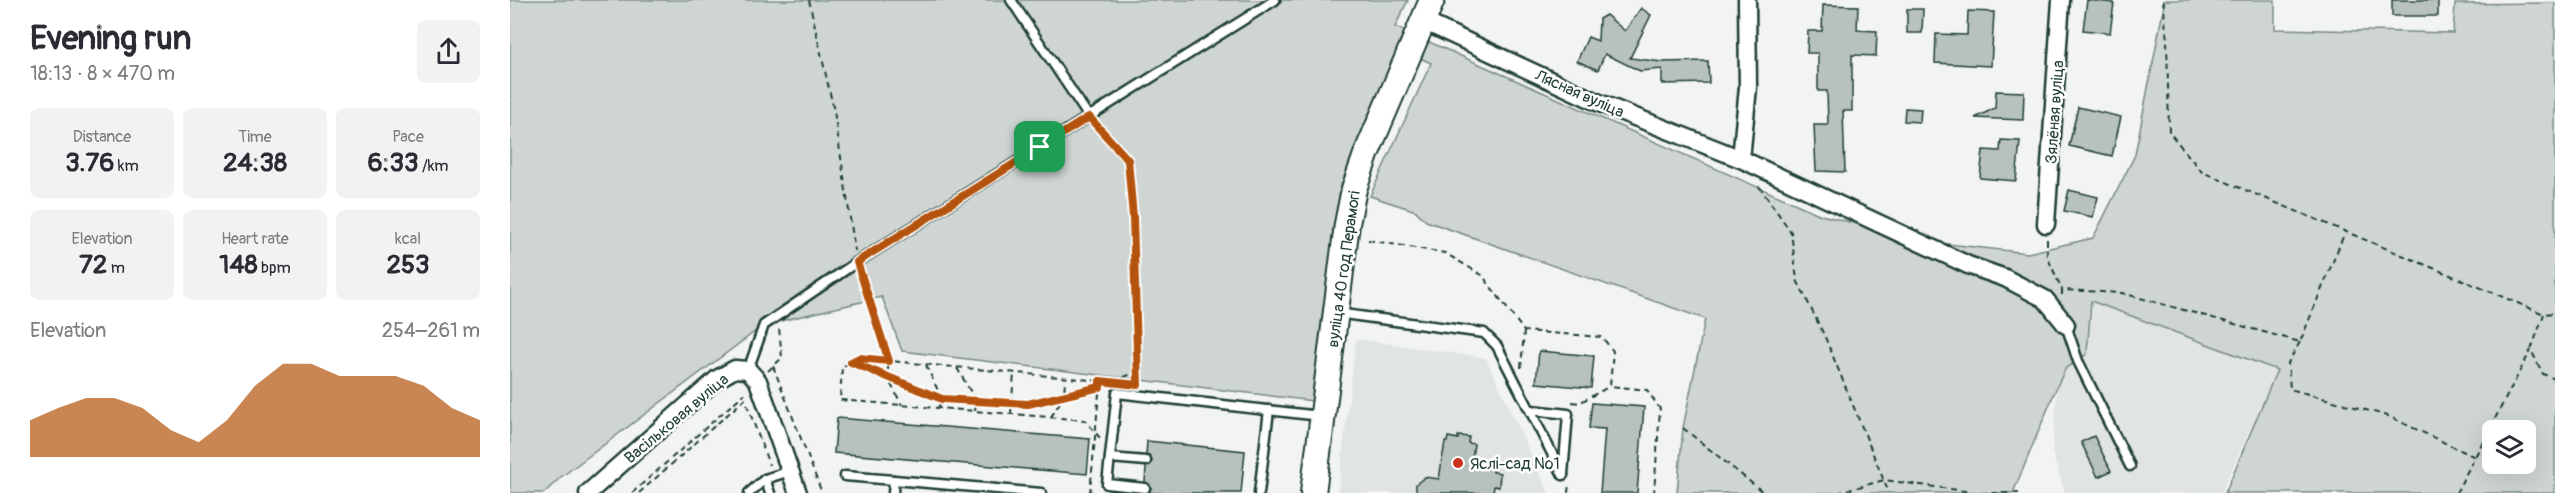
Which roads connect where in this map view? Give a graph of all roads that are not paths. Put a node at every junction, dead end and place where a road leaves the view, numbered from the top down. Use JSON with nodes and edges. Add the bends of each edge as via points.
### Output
{"nodes":[{"id":1,"x":1011,"y":0,"type":"edge"},
{"id":2,"x":1275,"y":0,"type":"edge"},
{"id":3,"x":1747,"y":0,"type":"edge"},
{"id":4,"x":2061,"y":0,"type":"edge"},
{"id":5,"x":1427,"y":11,"type":"edge"},
{"id":6,"x":1089,"y":117,"type":"junction"},
{"id":7,"x":1741,"y":159,"type":"junction"},
{"id":8,"x":2046,"y":224,"type":"road end"},
{"id":9,"x":1336,"y":313,"type":"junction"},
{"id":10,"x":2066,"y":325,"type":"joint"},
{"id":11,"x":748,"y":370,"type":"junction"},
{"id":12,"x":1269,"y":410,"type":"junction"},
{"id":13,"x":1531,"y":410,"type":"junction"},
{"id":14,"x":1323,"y":416,"type":"junction"},
{"id":15,"x":1110,"y":458,"type":"junction"},
{"id":16,"x":1146,"y":461,"type":"dead end"},
{"id":17,"x":2130,"y":466,"type":"dead end"},
{"id":18,"x":777,"y":475,"type":"junction"},
{"id":19,"x":845,"y":476,"type":"dead end"},
{"id":20,"x":894,"y":480,"type":"junction"},
{"id":21,"x":1145,"y":488,"type":"dead end"},
{"id":22,"x":1107,"y":489,"type":"edge"},
{"id":23,"x":588,"y":493,"type":"edge"},
{"id":24,"x":748,"y":493,"type":"edge"},
{"id":25,"x":770,"y":493,"type":"edge"},
{"id":26,"x":798,"y":493,"type":"edge"},
{"id":27,"x":893,"y":493,"type":"edge"},
{"id":28,"x":1041,"y":493,"type":"edge"},
{"id":29,"x":1259,"y":493,"type":"edge"},
{"id":30,"x":1313,"y":493,"type":"edge"}],
"edges":[{"from":1,"to":6,"type":"lane"},
{"from":2,"to":6,"type":"lane"},
{"from":3,"to":7,"type":"street","via":[[1748,87]]},
{"from":4,"to":8,"type":"street","name":"Зялёная вуліца"},
{"from":5,"to":7,"type":"street","name":"Лясная вуліца","via":[[1598,102]]},
{"from":5,"to":9,"type":"street","name":"вуліца 40 год Перамогі","via":[[1354,189]]},
{"from":6,"to":11,"type":"lane","via":[[764,325]]},
{"from":7,"to":10,"type":"street","name":"Лясная вуліца","via":[[1968,265],[2005,278],[2045,299]]},
{"from":9,"to":13,"type":"lane","via":[[1484,333],[1497,346]]},
{"from":9,"to":14,"type":"street","name":"вуліца 40 год Перамогі"},
{"from":10,"to":17,"type":"lane","via":[[2078,361]]},
{"from":11,"to":18,"type":"street","name":"Васільковая вуліца","via":[[758,381]]},
{"from":11,"to":23,"type":"street","name":"Васільковая вуліца","via":[[735,369],[717,379]]},
{"from":12,"to":14,"type":"lane"},
{"from":12,"to":15,"type":"lane","via":[[1117,393]]},
{"from":12,"to":29,"type":"lane"},
{"from":13,"to":13,"type":"lane","via":[[1557,464],[1563,475],[1568,414]]},
{"from":14,"to":30,"type":"street","name":"вуліца 40 год Перамогі"},
{"from":15,"to":16,"type":"lane"},
{"from":15,"to":22,"type":"lane"},
{"from":18,"to":24,"type":"lane"},
{"from":18,"to":25,"type":"lane"},
{"from":18,"to":26,"type":"street","name":"Васільковая вуліца"},
{"from":19,"to":20,"type":"lane"},
{"from":20,"to":27,"type":"lane"},
{"from":20,"to":28,"type":"lane"},
{"from":21,"to":22,"type":"lane"}]}
